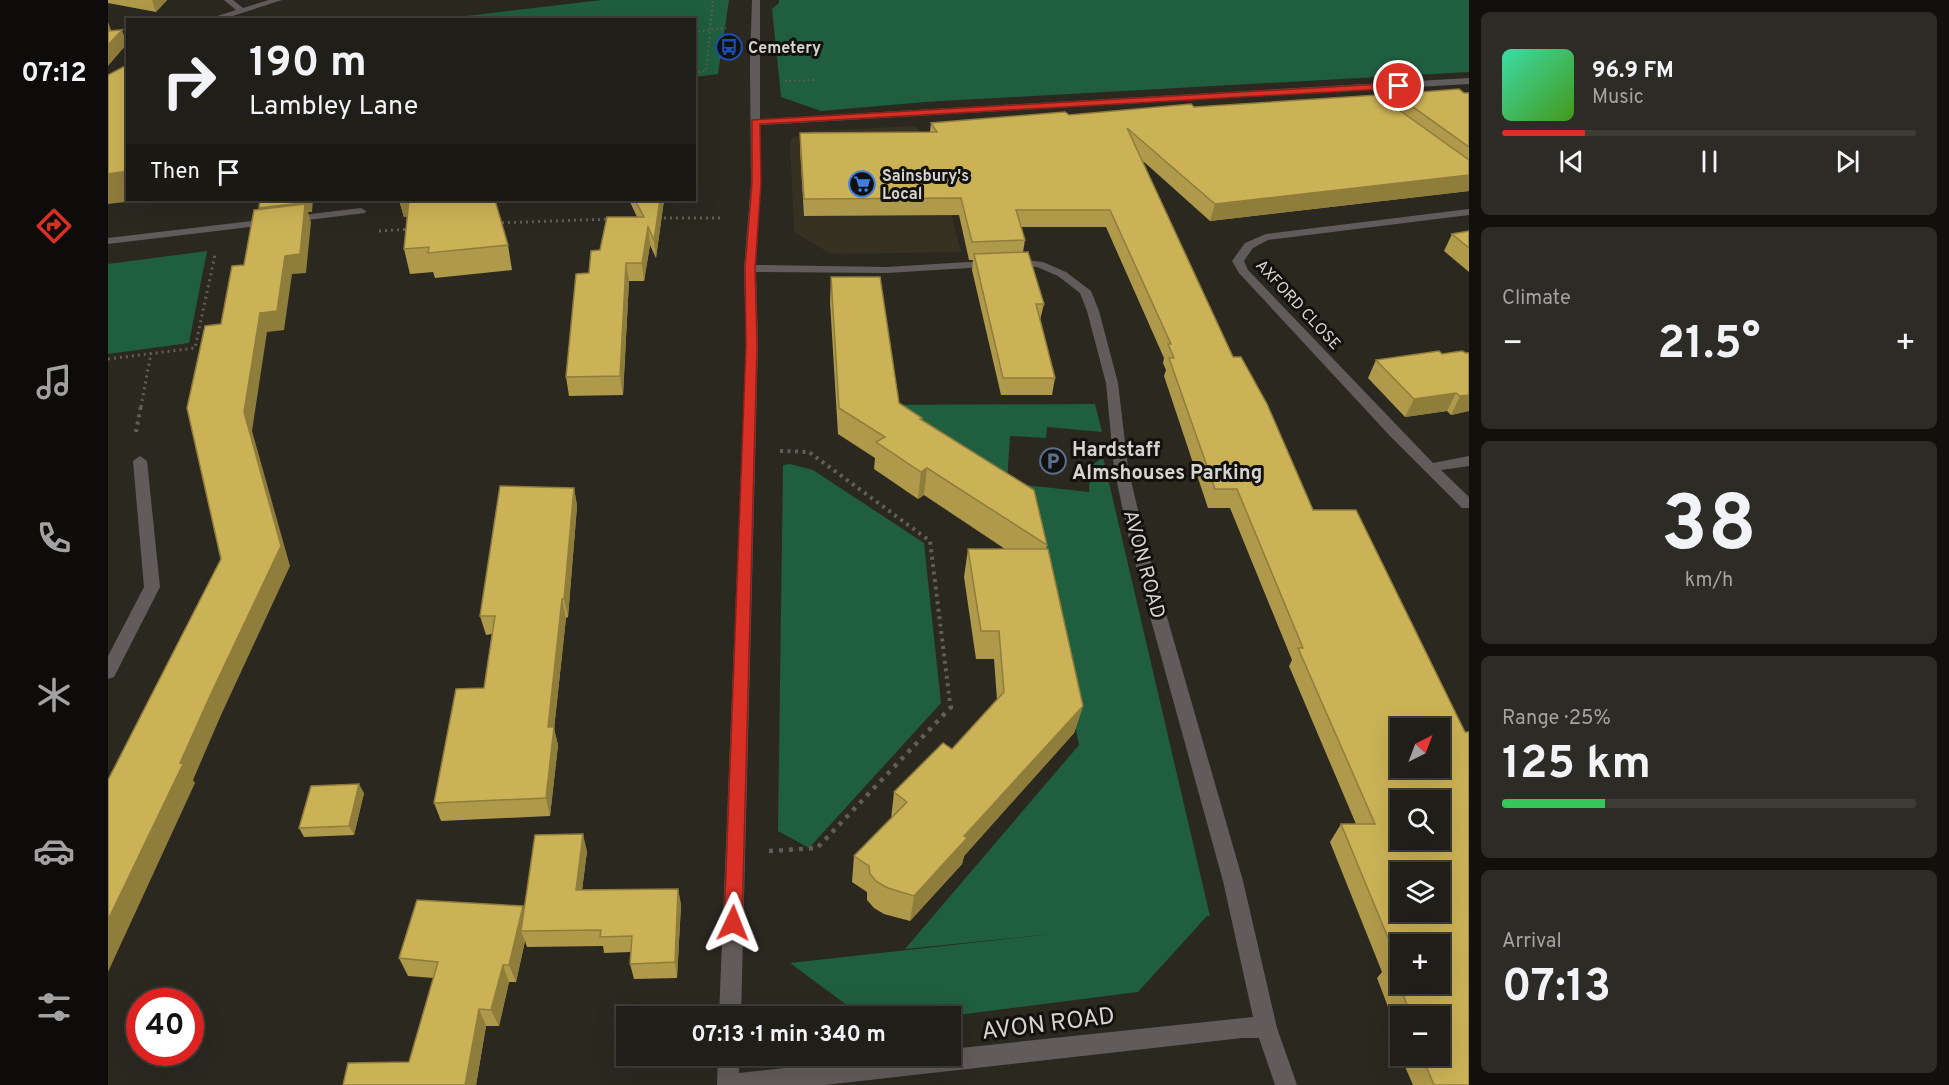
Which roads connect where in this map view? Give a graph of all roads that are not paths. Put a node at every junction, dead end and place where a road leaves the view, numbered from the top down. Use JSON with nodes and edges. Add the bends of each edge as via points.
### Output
{"nodes":[{"id":1,"x":228,"y":0,"type":"edge"},
{"id":2,"x":278,"y":0,"type":"edge"},
{"id":3,"x":756,"y":0,"type":"edge"},
{"id":4,"x":243,"y":11,"type":"junction"},
{"id":5,"x":217,"y":18,"type":"edge"},
{"id":6,"x":126,"y":37,"type":"edge"},
{"id":7,"x":108,"y":41,"type":"edge"},
{"id":8,"x":1469,"y":81,"type":"edge"},
{"id":9,"x":1352,"y":89,"type":"junction"},
{"id":10,"x":1370,"y":100,"type":"edge"},
{"id":11,"x":755,"y":122,"type":"junction"},
{"id":12,"x":361,"y":211,"type":"road end"},
{"id":13,"x":1469,"y":212,"type":"edge"},
{"id":14,"x":108,"y":241,"type":"edge"},
{"id":15,"x":750,"y":268,"type":"junction"},
{"id":16,"x":140,"y":461,"type":"dead end"},
{"id":17,"x":1469,"y":461,"type":"edge"},
{"id":18,"x":1429,"y":468,"type":"junction"},
{"id":19,"x":1467,"y":504,"type":"dead end"},
{"id":20,"x":108,"y":672,"type":"edge"},
{"id":21,"x":730,"y":1006,"type":"edge"},
{"id":22,"x":1266,"y":1028,"type":"junction"},
{"id":23,"x":729,"y":1066,"type":"edge"},
{"id":24,"x":728,"y":1085,"type":"edge"},
{"id":25,"x":1286,"y":1085,"type":"edge"}],
"edges":[{"from":1,"to":4,"type":"street"},
{"from":2,"to":4,"type":"street"},
{"from":3,"to":11,"type":"street"},
{"from":4,"to":5,"type":"street"},
{"from":6,"to":7,"type":"street"},
{"from":8,"to":9,"type":"street"},
{"from":9,"to":10,"type":"street"},
{"from":9,"to":11,"type":"street"},
{"from":11,"to":15,"type":"street","via":[[756,183]]},
{"from":12,"to":14,"type":"street"},
{"from":13,"to":18,"type":"street","name":"AXFORD CLOSE","via":[[1266,237],[1242,249],[1238,261],[1243,271]]},
{"from":15,"to":21,"type":"street","via":[[752,345]]},
{"from":15,"to":22,"type":"street","name":"AVON ROAD","via":[[887,270],[1017,262],[1039,264],[1062,274],[1085,291],[1112,383],[1120,468],[1138,544],[1233,881]]},
{"from":16,"to":20,"type":"street","via":[[152,587]]},
{"from":17,"to":18,"type":"street"},
{"from":18,"to":19,"type":"street","name":"AXFORD CLOSE"},
{"from":22,"to":24,"type":"street","name":"AVON ROAD"},
{"from":22,"to":25,"type":"street","name":"AVON ROAD"},
{"from":23,"to":24,"type":"street"}]}
